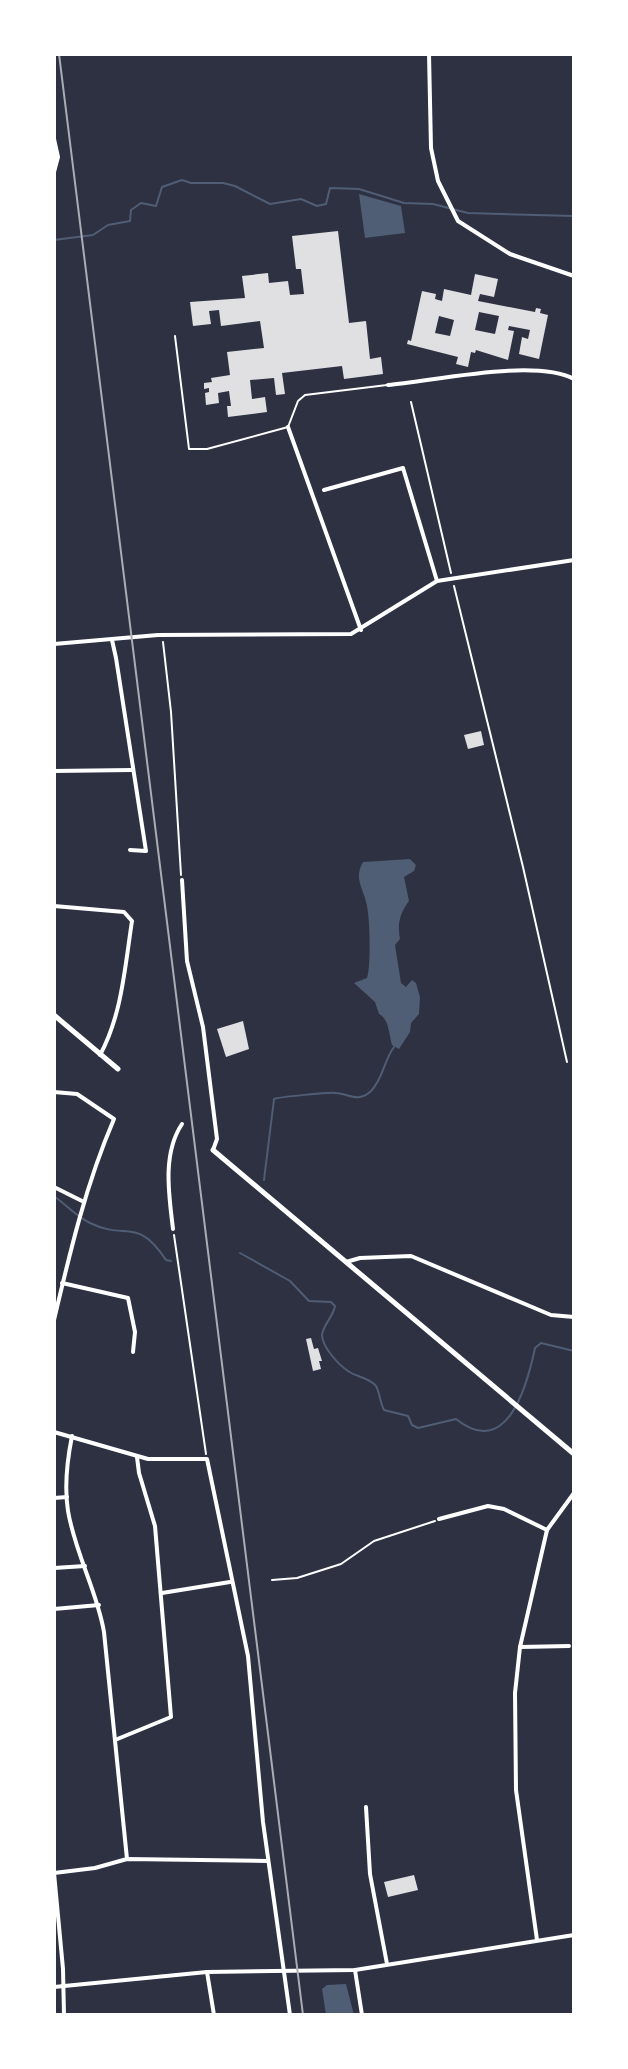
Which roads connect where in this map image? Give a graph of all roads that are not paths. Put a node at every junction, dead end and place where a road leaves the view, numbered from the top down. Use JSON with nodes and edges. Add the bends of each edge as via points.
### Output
{"nodes":[{"id":1,"x":429,"y":54,"type":"edge"},
{"id":2,"x":54,"y":139,"type":"edge"},
{"id":3,"x":55,"y":171,"type":"edge"},
{"id":4,"x":574,"y":276,"type":"edge"},
{"id":5,"x":175,"y":336,"type":"dead end"},
{"id":6,"x":574,"y":379,"type":"edge"},
{"id":7,"x":388,"y":385,"type":"joint"},
{"id":8,"x":288,"y":427,"type":"junction"},
{"id":9,"x":324,"y":490,"type":"dead end"},
{"id":10,"x":574,"y":560,"type":"edge"},
{"id":11,"x":437,"y":581,"type":"junction"},
{"id":12,"x":361,"y":630,"type":"junction"},
{"id":13,"x":114,"y":640,"type":"junction"},
{"id":14,"x":54,"y":644,"type":"edge"},
{"id":15,"x":132,"y":770,"type":"junction"},
{"id":16,"x":54,"y":771,"type":"edge"},
{"id":17,"x":130,"y":850,"type":"dead end"},
{"id":18,"x":182,"y":880,"type":"road end"},
{"id":19,"x":54,"y":906,"type":"edge"},
{"id":20,"x":54,"y":1015,"type":"edge"},
{"id":21,"x":100,"y":1055,"type":"junction"},
{"id":22,"x":118,"y":1069,"type":"dead end"},
{"id":23,"x":54,"y":1092,"type":"edge"},
{"id":24,"x":182,"y":1124,"type":"dead end"},
{"id":25,"x":213,"y":1150,"type":"joint"},
{"id":26,"x":54,"y":1187,"type":"edge"},
{"id":27,"x":84,"y":1202,"type":"junction"},
{"id":28,"x":173,"y":1229,"type":"road end"},
{"id":29,"x":346,"y":1262,"type":"junction"},
{"id":30,"x":62,"y":1283,"type":"junction"},
{"id":31,"x":54,"y":1290,"type":"edge"},
{"id":32,"x":61,"y":1292,"type":"junction"},
{"id":33,"x":574,"y":1317,"type":"edge"},
{"id":34,"x":54,"y":1320,"type":"edge"},
{"id":35,"x":133,"y":1352,"type":"dead end"},
{"id":36,"x":54,"y":1432,"type":"edge"},
{"id":37,"x":72,"y":1435,"type":"junction"},
{"id":38,"x":574,"y":1454,"type":"edge"},
{"id":39,"x":137,"y":1457,"type":"junction"},
{"id":40,"x":574,"y":1493,"type":"edge"},
{"id":41,"x":67,"y":1497,"type":"junction"},
{"id":42,"x":54,"y":1498,"type":"edge"},
{"id":43,"x":439,"y":1519,"type":"road end"},
{"id":44,"x":547,"y":1530,"type":"junction"},
{"id":45,"x":85,"y":1566,"type":"junction"},
{"id":46,"x":54,"y":1568,"type":"edge"},
{"id":47,"x":231,"y":1582,"type":"junction"},
{"id":48,"x":162,"y":1593,"type":"junction"},
{"id":49,"x":99,"y":1605,"type":"junction"},
{"id":50,"x":54,"y":1609,"type":"edge"},
{"id":51,"x":569,"y":1646,"type":"dead end"},
{"id":52,"x":520,"y":1647,"type":"junction"},
{"id":53,"x":115,"y":1740,"type":"junction"},
{"id":54,"x":366,"y":1807,"type":"dead end"},
{"id":55,"x":127,"y":1859,"type":"junction"},
{"id":56,"x":268,"y":1861,"type":"junction"},
{"id":57,"x":54,"y":1872,"type":"edge"},
{"id":58,"x":574,"y":1935,"type":"edge"},
{"id":59,"x":537,"y":1940,"type":"junction"},
{"id":60,"x":387,"y":1964,"type":"junction"},
{"id":61,"x":355,"y":1970,"type":"junction"},
{"id":62,"x":286,"y":1971,"type":"junction"},
{"id":63,"x":207,"y":1972,"type":"junction"},
{"id":64,"x":54,"y":1987,"type":"edge"},
{"id":65,"x":63,"y":1987,"type":"junction"},
{"id":66,"x":64,"y":2015,"type":"edge"},
{"id":67,"x":214,"y":2015,"type":"edge"},
{"id":68,"x":290,"y":2015,"type":"edge"},
{"id":69,"x":362,"y":2015,"type":"edge"}],
"edges":[{"from":1,"to":4,"type":"street","via":[[431,148],[438,181],[458,221],[510,254]]},
{"from":2,"to":3,"type":"street"},
{"from":5,"to":8,"type":"lane","via":[[189,449]]},
{"from":6,"to":7,"type":"street","via":[[517,370]]},
{"from":7,"to":8,"type":"lane","via":[[305,395]]},
{"from":8,"to":12,"type":"street"},
{"from":9,"to":11,"type":"street","via":[[403,468]]},
{"from":10,"to":11,"type":"street"},
{"from":11,"to":12,"type":"street"},
{"from":12,"to":13,"type":"street"},
{"from":13,"to":14,"type":"street"},
{"from":13,"to":15,"type":"street"},
{"from":15,"to":16,"type":"street"},
{"from":15,"to":17,"type":"street","via":[[146,851]]},
{"from":18,"to":25,"type":"street","via":[[187,961],[201,1016],[217,1139]]},
{"from":19,"to":21,"type":"street","via":[[124,912],[132,921],[118,1009]]},
{"from":20,"to":21,"type":"street"},
{"from":21,"to":22,"type":"street"},
{"from":23,"to":27,"type":"street","via":[[77,1094],[114,1119]]},
{"from":24,"to":28,"type":"street","via":[[171,1146],[169,1169]]},
{"from":25,"to":29,"type":"street"},
{"from":26,"to":27,"type":"street"},
{"from":27,"to":30,"type":"street"},
{"from":29,"to":33,"type":"street","via":[[411,1256],[551,1315]]},
{"from":29,"to":38,"type":"street"},
{"from":30,"to":32,"type":"street"},
{"from":30,"to":35,"type":"street","via":[[128,1298]]},
{"from":31,"to":32,"type":"street"},
{"from":32,"to":34,"type":"street"},
{"from":36,"to":37,"type":"street"},
{"from":37,"to":39,"type":"street"},
{"from":37,"to":41,"type":"street"},
{"from":39,"to":47,"type":"street","via":[[207,1459]]},
{"from":39,"to":48,"type":"street","via":[[155,1526]]},
{"from":40,"to":44,"type":"street"},
{"from":41,"to":42,"type":"street"},
{"from":41,"to":45,"type":"street"},
{"from":43,"to":44,"type":"street","via":[[488,1506]]},
{"from":44,"to":52,"type":"street"},
{"from":45,"to":46,"type":"street"},
{"from":45,"to":49,"type":"street"},
{"from":47,"to":48,"type":"street"},
{"from":47,"to":56,"type":"street","via":[[248,1656]]},
{"from":48,"to":53,"type":"street","via":[[171,1717]]},
{"from":49,"to":50,"type":"street"},
{"from":49,"to":53,"type":"street"},
{"from":51,"to":52,"type":"street"},
{"from":52,"to":59,"type":"street","via":[[514,1756]]},
{"from":53,"to":55,"type":"street"},
{"from":54,"to":60,"type":"street","via":[[370,1874]]},
{"from":55,"to":56,"type":"street"},
{"from":55,"to":57,"type":"street"},
{"from":56,"to":62,"type":"street"},
{"from":57,"to":65,"type":"street"},
{"from":58,"to":59,"type":"street"},
{"from":59,"to":60,"type":"street"},
{"from":60,"to":61,"type":"street"},
{"from":61,"to":62,"type":"street"},
{"from":61,"to":69,"type":"street"},
{"from":62,"to":63,"type":"street"},
{"from":62,"to":68,"type":"street"},
{"from":63,"to":65,"type":"street"},
{"from":63,"to":67,"type":"street"},
{"from":64,"to":65,"type":"street"},
{"from":65,"to":66,"type":"street"}]}
